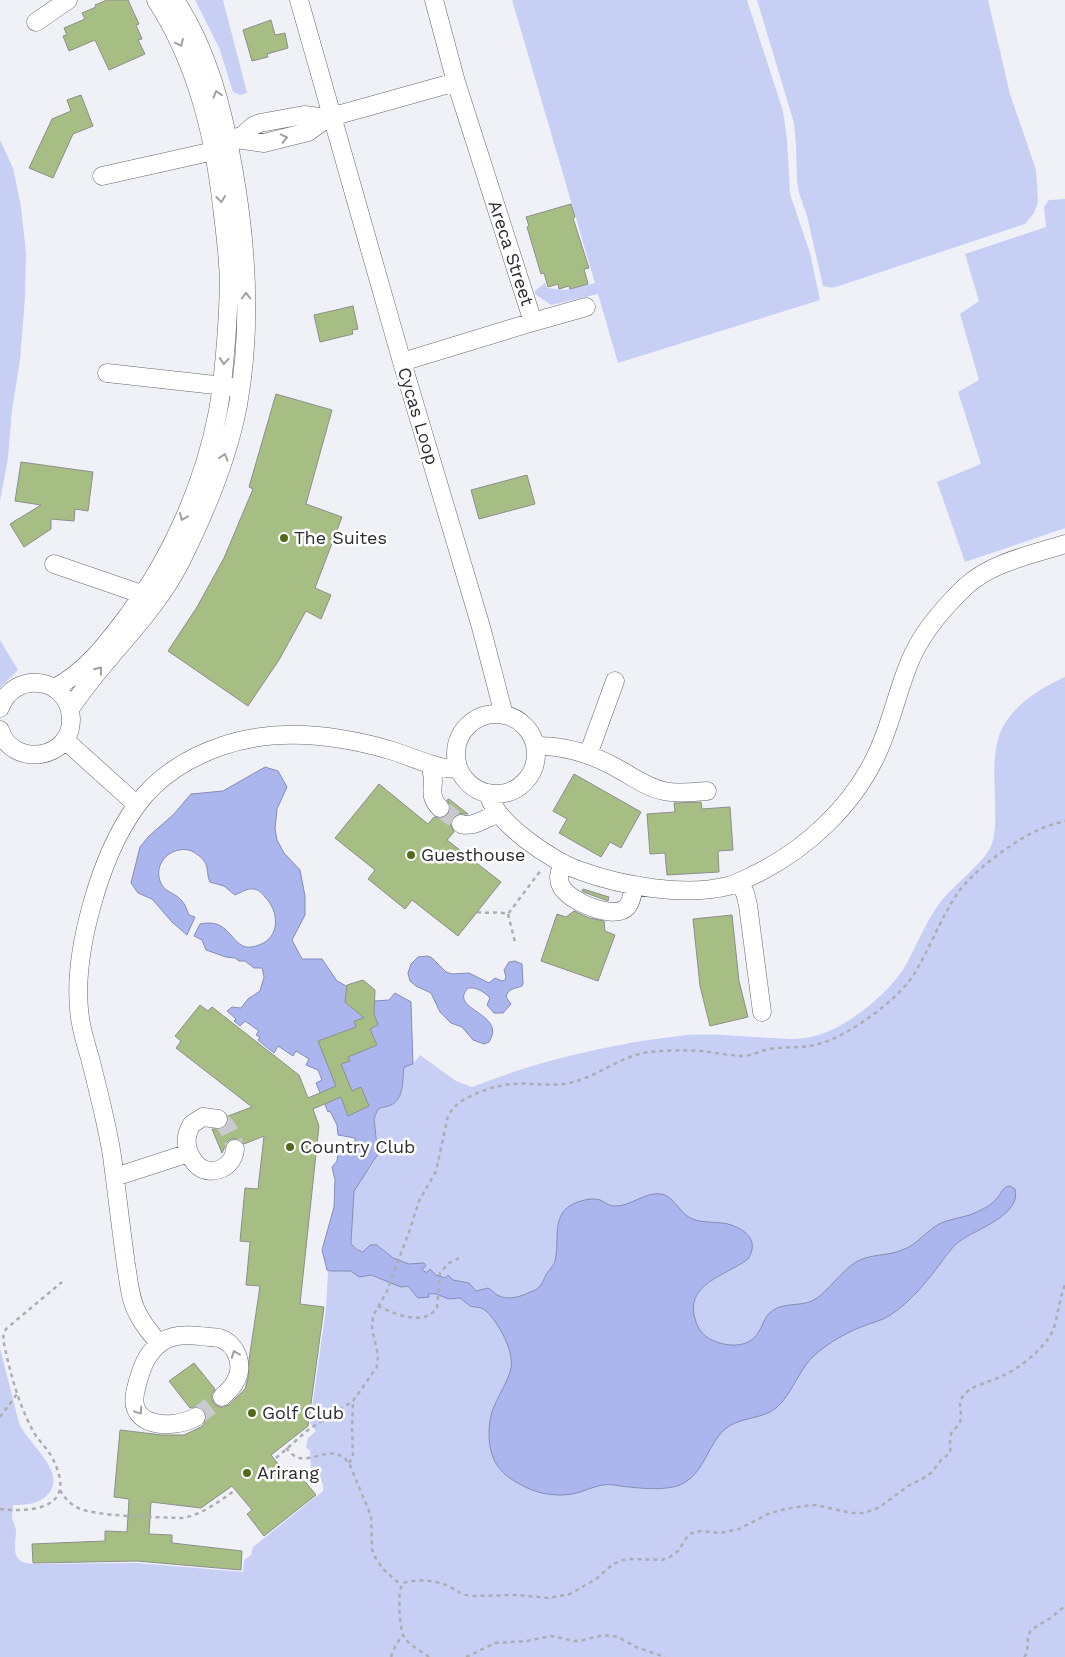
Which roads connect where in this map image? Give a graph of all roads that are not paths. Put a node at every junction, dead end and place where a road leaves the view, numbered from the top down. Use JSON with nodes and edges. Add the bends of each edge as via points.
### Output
{"nodes":[{"id":1,"x":68,"y":0,"type":"edge"},
{"id":2,"x":156,"y":0,"type":"edge"},
{"id":3,"x":175,"y":0,"type":"edge"},
{"id":4,"x":299,"y":0,"type":"edge"},
{"id":5,"x":434,"y":0,"type":"edge"},
{"id":6,"x":36,"y":22,"type":"dead end"},
{"id":7,"x":456,"y":82,"type":"junction"},
{"id":8,"x":330,"y":117,"type":"junction"},
{"id":9,"x":226,"y":143,"type":"junction"},
{"id":10,"x":102,"y":176,"type":"dead end"},
{"id":11,"x":586,"y":307,"type":"dead end"},
{"id":12,"x":533,"y":322,"type":"junction"},
{"id":13,"x":402,"y":362,"type":"junction"},
{"id":14,"x":107,"y":374,"type":"dead end"},
{"id":15,"x":222,"y":386,"type":"junction"},
{"id":16,"x":240,"y":388,"type":"junction"},
{"id":17,"x":1065,"y":544,"type":"edge"},
{"id":18,"x":54,"y":564,"type":"dead end"},
{"id":19,"x":151,"y":597,"type":"junction"},
{"id":20,"x":616,"y":681,"type":"dead end"},
{"id":21,"x":54,"y":688,"type":"junction"},
{"id":22,"x":0,"y":708,"type":"edge"},
{"id":23,"x":70,"y":709,"type":"junction"},
{"id":24,"x":504,"y":715,"type":"junction"},
{"id":25,"x":1,"y":734,"type":"edge"},
{"id":26,"x":65,"y":740,"type":"junction"},
{"id":27,"x":535,"y":746,"type":"junction"},
{"id":28,"x":588,"y":755,"type":"junction"},
{"id":29,"x":430,"y":764,"type":"junction"},
{"id":30,"x":459,"y":769,"type":"junction"},
{"id":31,"x":706,"y":791,"type":"dead end"},
{"id":32,"x":488,"y":793,"type":"junction"},
{"id":33,"x":137,"y":805,"type":"junction"},
{"id":34,"x":440,"y":808,"type":"tunnel mouth"},
{"id":35,"x":498,"y":814,"type":"junction"},
{"id":36,"x":461,"y":824,"type":"dead end"},
{"id":37,"x":557,"y":860,"type":"junction"},
{"id":38,"x":739,"y":882,"type":"junction"},
{"id":39,"x":634,"y":885,"type":"junction"},
{"id":40,"x":762,"y":1012,"type":"dead end"},
{"id":41,"x":218,"y":1119,"type":"dead end"},
{"id":42,"x":235,"y":1149,"type":"dead end"},
{"id":43,"x":189,"y":1153,"type":"junction"},
{"id":44,"x":115,"y":1177,"type":"junction"},
{"id":45,"x":159,"y":1344,"type":"junction"},
{"id":46,"x":222,"y":1396,"type":"tunnel mouth"},
{"id":47,"x":196,"y":1417,"type":"tunnel mouth"}],
"edges":[{"from":1,"to":6,"type":"street"},
{"from":2,"to":9,"type":"street","one_way":true,"via":[[194,75],[206,115]]},
{"from":9,"to":3,"type":"street","one_way":true,"via":[[221,109],[208,64]]},
{"from":4,"to":8,"type":"street","name":"Cycas Loop"},
{"from":5,"to":7,"type":"street","name":"Areca Street"},
{"from":7,"to":8,"type":"street"},
{"from":7,"to":12,"type":"street","name":"Areca Street"},
{"from":8,"to":9,"type":"street","via":[[308,132],[264,143]]},
{"from":8,"to":13,"type":"street","name":"Cycas Loop"},
{"from":9,"to":10,"type":"street"},
{"from":9,"to":15,"type":"street","one_way":true,"via":[[220,188],[228,265]]},
{"from":16,"to":9,"type":"street","one_way":true,"via":[[246,324],[246,270],[236,184]]},
{"from":11,"to":12,"type":"street"},
{"from":12,"to":13,"type":"street","name":"Areca Street"},
{"from":13,"to":24,"type":"street","name":"Cycas Loop"},
{"from":14,"to":15,"type":"street"},
{"from":15,"to":16,"type":"street"},
{"from":15,"to":19,"type":"street","one_way":true,"via":[[213,435],[194,492]]},
{"from":19,"to":16,"type":"street","one_way":true,"via":[[181,562],[213,489],[231,432]]},
{"from":17,"to":38,"type":"street","via":[[1003,564],[954,598],[919,643],[903,679],[885,738],[847,802],[798,848],[777,863]]},
{"from":18,"to":19,"type":"street"},
{"from":19,"to":21,"type":"street","via":[[124,620],[84,668]]},
{"from":23,"to":19,"type":"street","one_way":true},
{"from":20,"to":28,"type":"street"},
{"from":21,"to":22,"type":"street","via":[[31,682],[20,686],[10,692]]},
{"from":21,"to":23,"type":"street"},
{"from":23,"to":26,"type":"street","via":[[70,730]]},
{"from":24,"to":27,"type":"street","via":[[523,725]]},
{"from":24,"to":30,"type":"street","via":[[480,717],[466,728],[457,745]]},
{"from":25,"to":26,"type":"street","via":[[9,745],[32,755],[50,752]]},
{"from":26,"to":33,"type":"street"},
{"from":27,"to":28,"type":"street","via":[[557,746]]},
{"from":27,"to":32,"type":"street","via":[[534,766],[521,785],[511,791]]},
{"from":28,"to":31,"type":"street","via":[[664,791]]},
{"from":29,"to":30,"type":"street"},
{"from":29,"to":33,"type":"street","via":[[361,743],[297,735],[260,737],[221,746],[193,758],[154,785]]},
{"from":29,"to":34,"type":"street","via":[[432,798]]},
{"from":30,"to":32,"type":"street","via":[[475,787]]},
{"from":32,"to":35,"type":"street"},
{"from":33,"to":44,"type":"street","via":[[111,848],[105,865],[87,925],[78,976],[80,1018]]},
{"from":35,"to":36,"type":"street","via":[[475,825]]},
{"from":35,"to":37,"type":"street","via":[[538,849]]},
{"from":37,"to":39,"type":"street","via":[[595,876]]},
{"from":37,"to":39,"type":"street","via":[[560,885],[565,892],[579,902],[605,911],[616,913],[626,908]]},
{"from":38,"to":39,"type":"street","via":[[692,890]]},
{"from":38,"to":40,"type":"street","via":[[748,905]]},
{"from":41,"to":43,"type":"street","via":[[203,1117],[192,1124],[186,1138]]},
{"from":42,"to":43,"type":"street","via":[[231,1162],[216,1170],[204,1170]]},
{"from":43,"to":44,"type":"street"},
{"from":44,"to":45,"type":"street","via":[[131,1295],[138,1316]]},
{"from":46,"to":45,"type":"street","one_way":true,"via":[[236,1381],[238,1360],[232,1346],[219,1338],[184,1335],[175,1335]]},
{"from":45,"to":47,"type":"street","one_way":true,"via":[[146,1360],[134,1398],[140,1415],[157,1424],[178,1424]]}]}
